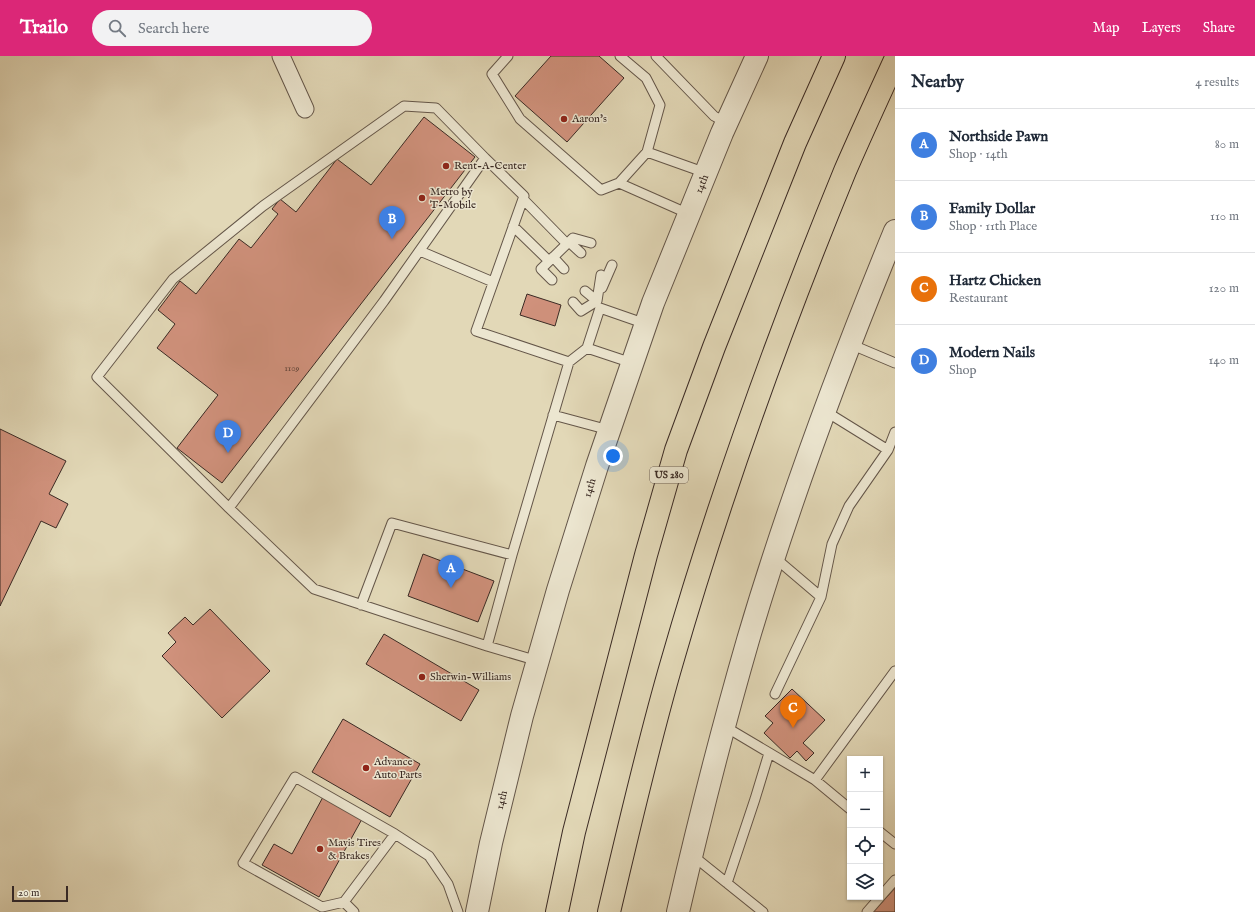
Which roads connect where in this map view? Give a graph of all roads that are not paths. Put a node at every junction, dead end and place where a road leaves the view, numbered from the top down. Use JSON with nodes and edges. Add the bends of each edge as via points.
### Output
{"nodes":[{"id":1,"x":281,"y":56,"type":"edge"},
{"id":2,"x":508,"y":56,"type":"edge"},
{"id":3,"x":620,"y":56,"type":"edge"},
{"id":4,"x":757,"y":56,"type":"edge"},
{"id":5,"x":834,"y":56,"type":"edge"},
{"id":6,"x":659,"y":58,"type":"edge"},
{"id":7,"x":895,"y":60,"type":"edge"},
{"id":8,"x":305,"y":109,"type":"dead end"},
{"id":9,"x":727,"y":123,"type":"junction"},
{"id":10,"x":647,"y":152,"type":"junction"},
{"id":11,"x":485,"y":158,"type":"junction"},
{"id":12,"x":706,"y":173,"type":"junction"},
{"id":13,"x":619,"y":183,"type":"junction"},
{"id":14,"x":523,"y":199,"type":"junction"},
{"id":15,"x":690,"y":214,"type":"junction"},
{"id":16,"x":513,"y":226,"type":"junction"},
{"id":17,"x":894,"y":238,"type":"edge"},
{"id":18,"x":568,"y":243,"type":"junction"},
{"id":19,"x":591,"y":243,"type":"dead end"},
{"id":20,"x":420,"y":251,"type":"junction"},
{"id":21,"x":581,"y":253,"type":"dead end"},
{"id":22,"x":551,"y":259,"type":"junction"},
{"id":23,"x":612,"y":265,"type":"dead end"},
{"id":24,"x":564,"y":269,"type":"dead end"},
{"id":25,"x":601,"y":275,"type":"dead end"},
{"id":26,"x":552,"y":280,"type":"dead end"},
{"id":27,"x":493,"y":282,"type":"junction"},
{"id":28,"x":585,"y":291,"type":"dead end"},
{"id":29,"x":573,"y":302,"type":"dead end"},
{"id":30,"x":599,"y":304,"type":"junction"},
{"id":31,"x":646,"y":324,"type":"junction"},
{"id":32,"x":850,"y":344,"type":"junction"},
{"id":33,"x":587,"y":348,"type":"junction"},
{"id":34,"x":569,"y":362,"type":"junction"},
{"id":35,"x":633,"y":363,"type":"junction"},
{"id":36,"x":895,"y":363,"type":"edge"},
{"id":37,"x":825,"y":411,"type":"junction"},
{"id":38,"x":553,"y":415,"type":"junction"},
{"id":39,"x":610,"y":430,"type":"junction"},
{"id":40,"x":895,"y":432,"type":"edge"},
{"id":41,"x":888,"y":450,"type":"junction"},
{"id":42,"x":229,"y":508,"type":"junction"},
{"id":43,"x":512,"y":556,"type":"junction"},
{"id":44,"x":774,"y":557,"type":"junction"},
{"id":45,"x":821,"y":597,"type":"junction"},
{"id":46,"x":361,"y":605,"type":"junction"},
{"id":47,"x":487,"y":646,"type":"junction"},
{"id":48,"x":538,"y":661,"type":"junction"},
{"id":49,"x":895,"y":671,"type":"edge"},
{"id":50,"x":775,"y":694,"type":"dead end"},
{"id":51,"x":724,"y":726,"type":"junction"},
{"id":52,"x":769,"y":753,"type":"junction"},
{"id":53,"x":814,"y":780,"type":"junction"},
{"id":54,"x":847,"y":807,"type":"edge"},
{"id":55,"x":395,"y":834,"type":"junction"},
{"id":56,"x":883,"y":834,"type":"edge"},
{"id":57,"x":895,"y":844,"type":"edge"},
{"id":58,"x":692,"y":855,"type":"junction"},
{"id":59,"x":895,"y":880,"type":"edge"},
{"id":60,"x":727,"y":883,"type":"junction"},
{"id":61,"x":344,"y":902,"type":"junction"},
{"id":62,"x":354,"y":912,"type":"edge"},
{"id":63,"x":458,"y":912,"type":"edge"},
{"id":64,"x":477,"y":912,"type":"edge"},
{"id":65,"x":557,"y":912,"type":"edge"},
{"id":66,"x":610,"y":912,"type":"edge"},
{"id":67,"x":678,"y":912,"type":"edge"},
{"id":68,"x":762,"y":912,"type":"edge"},
{"id":69,"x":867,"y":912,"type":"edge"}],
"edges":[{"from":1,"to":8,"type":"street"},
{"from":2,"to":13,"type":"lane","via":[[492,74],[520,119],[601,190]]},
{"from":3,"to":10,"type":"lane","via":[[646,78],[660,104]]},
{"from":4,"to":9,"type":"street","name":"14th"},
{"from":5,"to":65,"type":"highway","number":"US 280","via":[[792,151],[676,450],[580,809]]},
{"from":6,"to":9,"type":"lane","via":[[714,116]]},
{"from":7,"to":66,"type":"highway","via":[[846,169],[797,290],[710,538],[672,662],[638,789]]},
{"from":9,"to":12,"type":"street","name":"14th"},
{"from":10,"to":12,"type":"lane"},
{"from":10,"to":13,"type":"lane"},
{"from":11,"to":14,"type":"lane","via":[[524,196]]},
{"from":11,"to":20,"type":"lane"},
{"from":11,"to":42,"type":"lane","via":[[436,108],[404,106],[263,206],[173,279],[97,377]]},
{"from":12,"to":15,"type":"street","name":"14th"},
{"from":13,"to":15,"type":"lane"},
{"from":14,"to":16,"type":"lane"},
{"from":14,"to":18,"type":"lane"},
{"from":15,"to":31,"type":"street","name":"14th"},
{"from":16,"to":22,"type":"lane"},
{"from":16,"to":27,"type":"lane"},
{"from":17,"to":32,"type":"street"},
{"from":18,"to":19,"type":"lane","via":[[573,238]]},
{"from":18,"to":21,"type":"lane"},
{"from":18,"to":22,"type":"lane"},
{"from":20,"to":27,"type":"lane"},
{"from":20,"to":42,"type":"lane"},
{"from":22,"to":24,"type":"lane"},
{"from":22,"to":26,"type":"lane","via":[[541,268]]},
{"from":23,"to":30,"type":"lane"},
{"from":25,"to":30,"type":"lane"},
{"from":27,"to":34,"type":"lane","via":[[476,331]]},
{"from":28,"to":30,"type":"lane"},
{"from":29,"to":30,"type":"lane","via":[[581,311]]},
{"from":30,"to":31,"type":"lane"},
{"from":30,"to":33,"type":"lane"},
{"from":31,"to":35,"type":"street","name":"14th"},
{"from":32,"to":36,"type":"lane"},
{"from":32,"to":37,"type":"street"},
{"from":33,"to":34,"type":"lane"},
{"from":33,"to":35,"type":"lane"},
{"from":34,"to":38,"type":"lane"},
{"from":35,"to":39,"type":"street","name":"14th"},
{"from":37,"to":41,"type":"lane"},
{"from":37,"to":44,"type":"street"},
{"from":38,"to":39,"type":"lane"},
{"from":38,"to":43,"type":"lane"},
{"from":39,"to":48,"type":"street","name":"14th","via":[[558,590]]},
{"from":40,"to":41,"type":"lane"},
{"from":41,"to":45,"type":"lane","via":[[849,506],[832,544]]},
{"from":42,"to":46,"type":"lane","via":[[314,589]]},
{"from":43,"to":46,"type":"lane","via":[[392,523]]},
{"from":43,"to":47,"type":"lane"},
{"from":44,"to":45,"type":"lane"},
{"from":44,"to":51,"type":"street"},
{"from":45,"to":50,"type":"lane"},
{"from":46,"to":47,"type":"lane"},
{"from":47,"to":48,"type":"lane"},
{"from":48,"to":64,"type":"street","name":"14th","via":[[522,716]]},
{"from":49,"to":53,"type":"lane"},
{"from":51,"to":52,"type":"lane"},
{"from":51,"to":58,"type":"street"},
{"from":52,"to":53,"type":"lane"},
{"from":52,"to":60,"type":"lane"},
{"from":53,"to":54,"type":"lane"},
{"from":55,"to":61,"type":"lane"},
{"from":55,"to":61,"type":"lane","via":[[295,777],[243,863],[322,907]]},
{"from":55,"to":63,"type":"lane","via":[[429,856],[448,884]]},
{"from":56,"to":57,"type":"lane"},
{"from":58,"to":60,"type":"lane"},
{"from":58,"to":67,"type":"street"},
{"from":59,"to":69,"type":"lane"},
{"from":60,"to":68,"type":"lane"},
{"from":61,"to":62,"type":"lane"}]}
